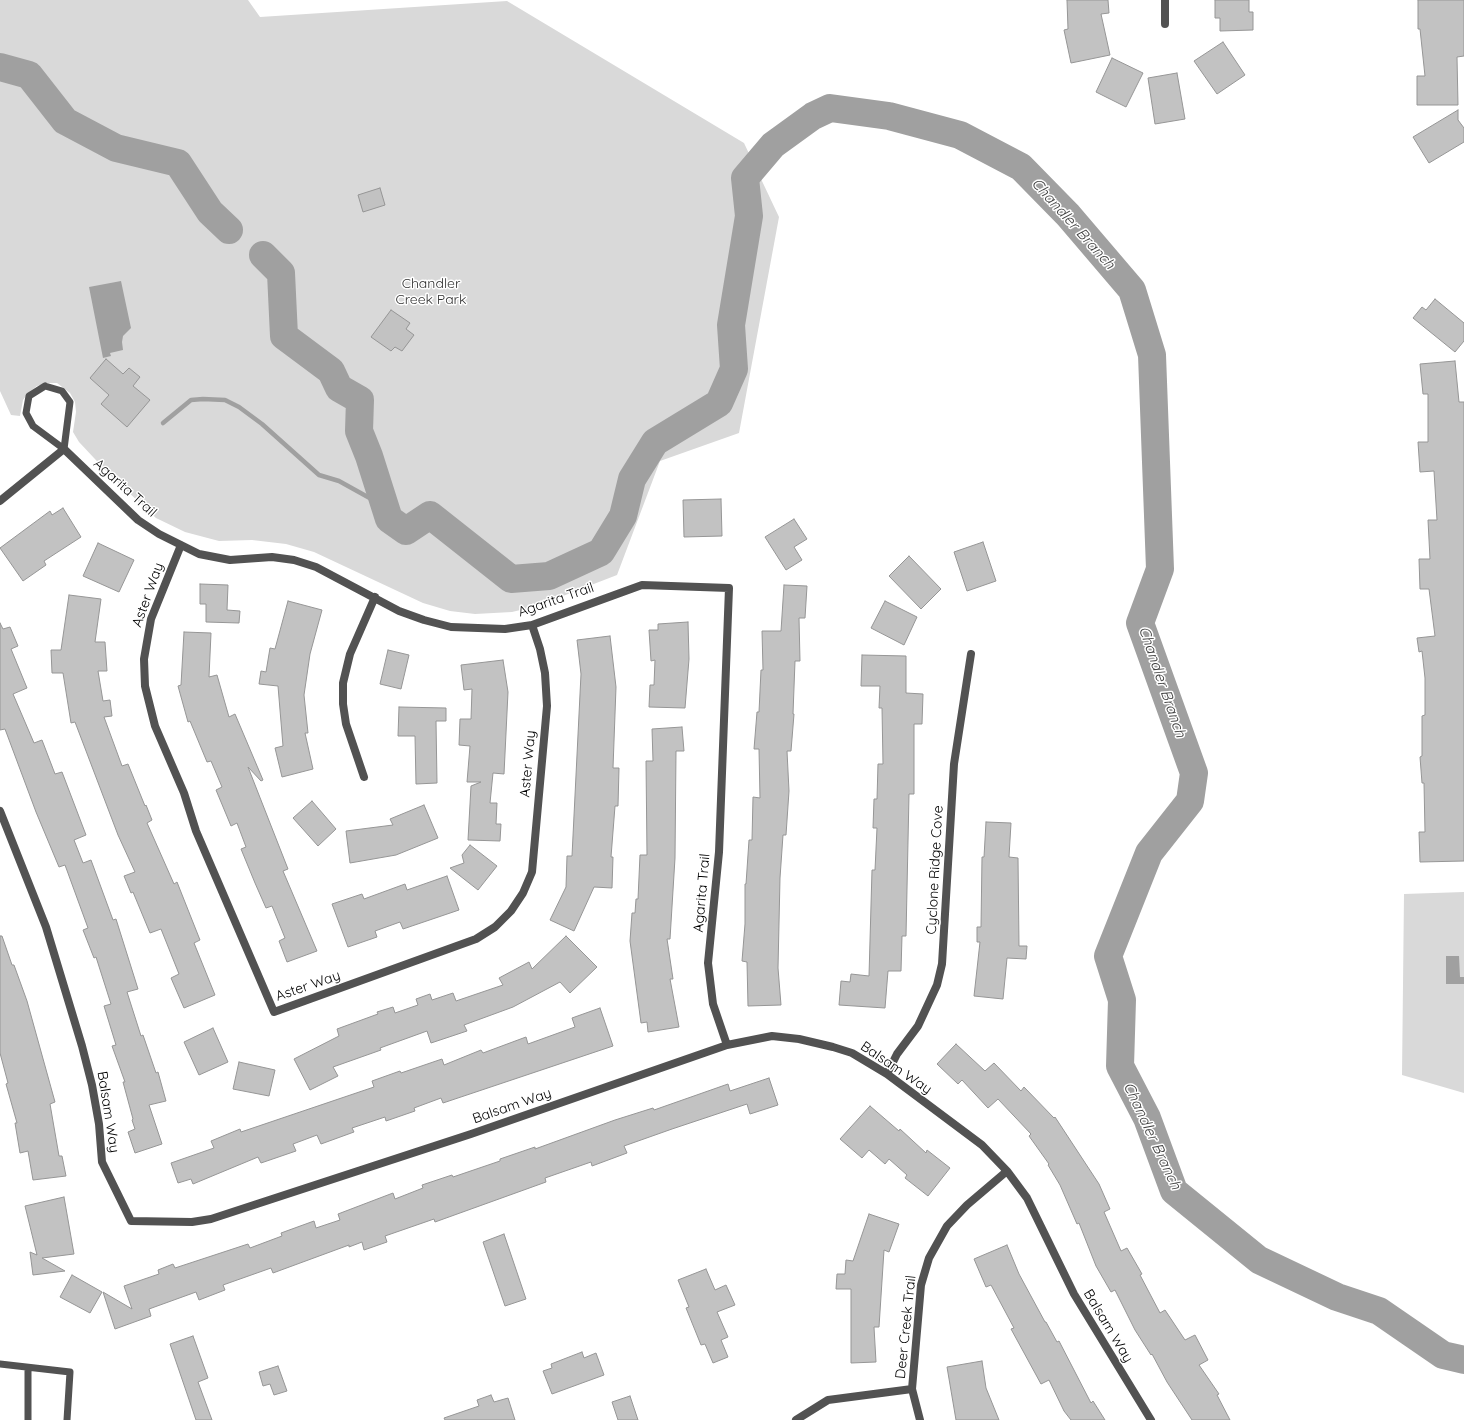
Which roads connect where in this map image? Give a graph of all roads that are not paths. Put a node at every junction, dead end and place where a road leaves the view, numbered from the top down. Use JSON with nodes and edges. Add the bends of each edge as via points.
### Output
{"nodes":[{"id":1,"x":1165,"y":0,"type":"edge"},
{"id":2,"x":1165,"y":24,"type":"dead end"},
{"id":3,"x":64,"y":449,"type":"junction"},
{"id":4,"x":0,"y":501,"type":"edge"},
{"id":5,"x":181,"y":545,"type":"junction"},
{"id":6,"x":375,"y":597,"type":"junction"},
{"id":7,"x":532,"y":625,"type":"junction"},
{"id":8,"x":971,"y":654,"type":"dead end"},
{"id":9,"x":364,"y":777,"type":"dead end"},
{"id":10,"x":0,"y":811,"type":"edge"},
{"id":11,"x":728,"y":1046,"type":"junction"},
{"id":12,"x":887,"y":1074,"type":"junction"},
{"id":13,"x":1007,"y":1171,"type":"junction"},
{"id":14,"x":0,"y":1364,"type":"edge"},
{"id":15,"x":28,"y":1368,"type":"junction"},
{"id":16,"x":912,"y":1390,"type":"junction"},
{"id":17,"x":28,"y":1420,"type":"edge"},
{"id":18,"x":67,"y":1420,"type":"edge"},
{"id":19,"x":796,"y":1420,"type":"edge"},
{"id":20,"x":920,"y":1420,"type":"edge"},
{"id":21,"x":1151,"y":1420,"type":"edge"}],
"edges":[{"from":1,"to":2,"type":"street"},
{"from":3,"to":3,"type":"lane","via":[[33,426],[26,413],[29,396],[45,386],[62,391],[70,402]]},
{"from":3,"to":4,"type":"street"},
{"from":3,"to":5,"type":"street","name":"Agarita Trail","via":[[138,520]]},
{"from":5,"to":6,"type":"street","name":"Agarita Trail","via":[[210,557],[230,560],[272,557],[294,560],[316,567]]},
{"from":5,"to":7,"type":"street","name":"Aster Way","via":[[151,619],[144,659],[145,686],[155,726],[184,793],[196,831],[274,1012],[476,939],[495,927],[524,893],[532,872],[546,706],[545,673]]},
{"from":6,"to":7,"type":"street","name":"Agarita Trail","via":[[399,611],[451,627],[505,629]]},
{"from":6,"to":9,"type":"street","via":[[350,654],[343,683],[346,724]]},
{"from":7,"to":11,"type":"street","name":"Agarita Trail","via":[[642,585],[729,588],[720,852],[708,963],[713,1004]]},
{"from":8,"to":12,"type":"street","name":"Cyclone Ridge Cove","via":[[954,764],[942,964],[937,985],[918,1026]]},
{"from":10,"to":11,"type":"street","name":"Balsam Way","via":[[46,927],[82,1046],[92,1085],[102,1162],[131,1221],[192,1222],[211,1219]]},
{"from":11,"to":12,"type":"street","name":"Balsam Way","via":[[772,1036],[799,1039],[852,1053]]},
{"from":12,"to":13,"type":"street","name":"Balsam Way","via":[[982,1145]]},
{"from":13,"to":16,"type":"street","name":"Deer Creek Trail","via":[[947,1226],[929,1258],[921,1284]]},
{"from":13,"to":21,"type":"street","name":"Balsam Way","via":[[1027,1198],[1074,1294]]},
{"from":14,"to":15,"type":"lane"},
{"from":15,"to":17,"type":"lane"},
{"from":15,"to":18,"type":"lane","via":[[70,1372]]},
{"from":16,"to":19,"type":"street","via":[[828,1400]]},
{"from":16,"to":20,"type":"street","name":"Deer Creek Trail"}]}
